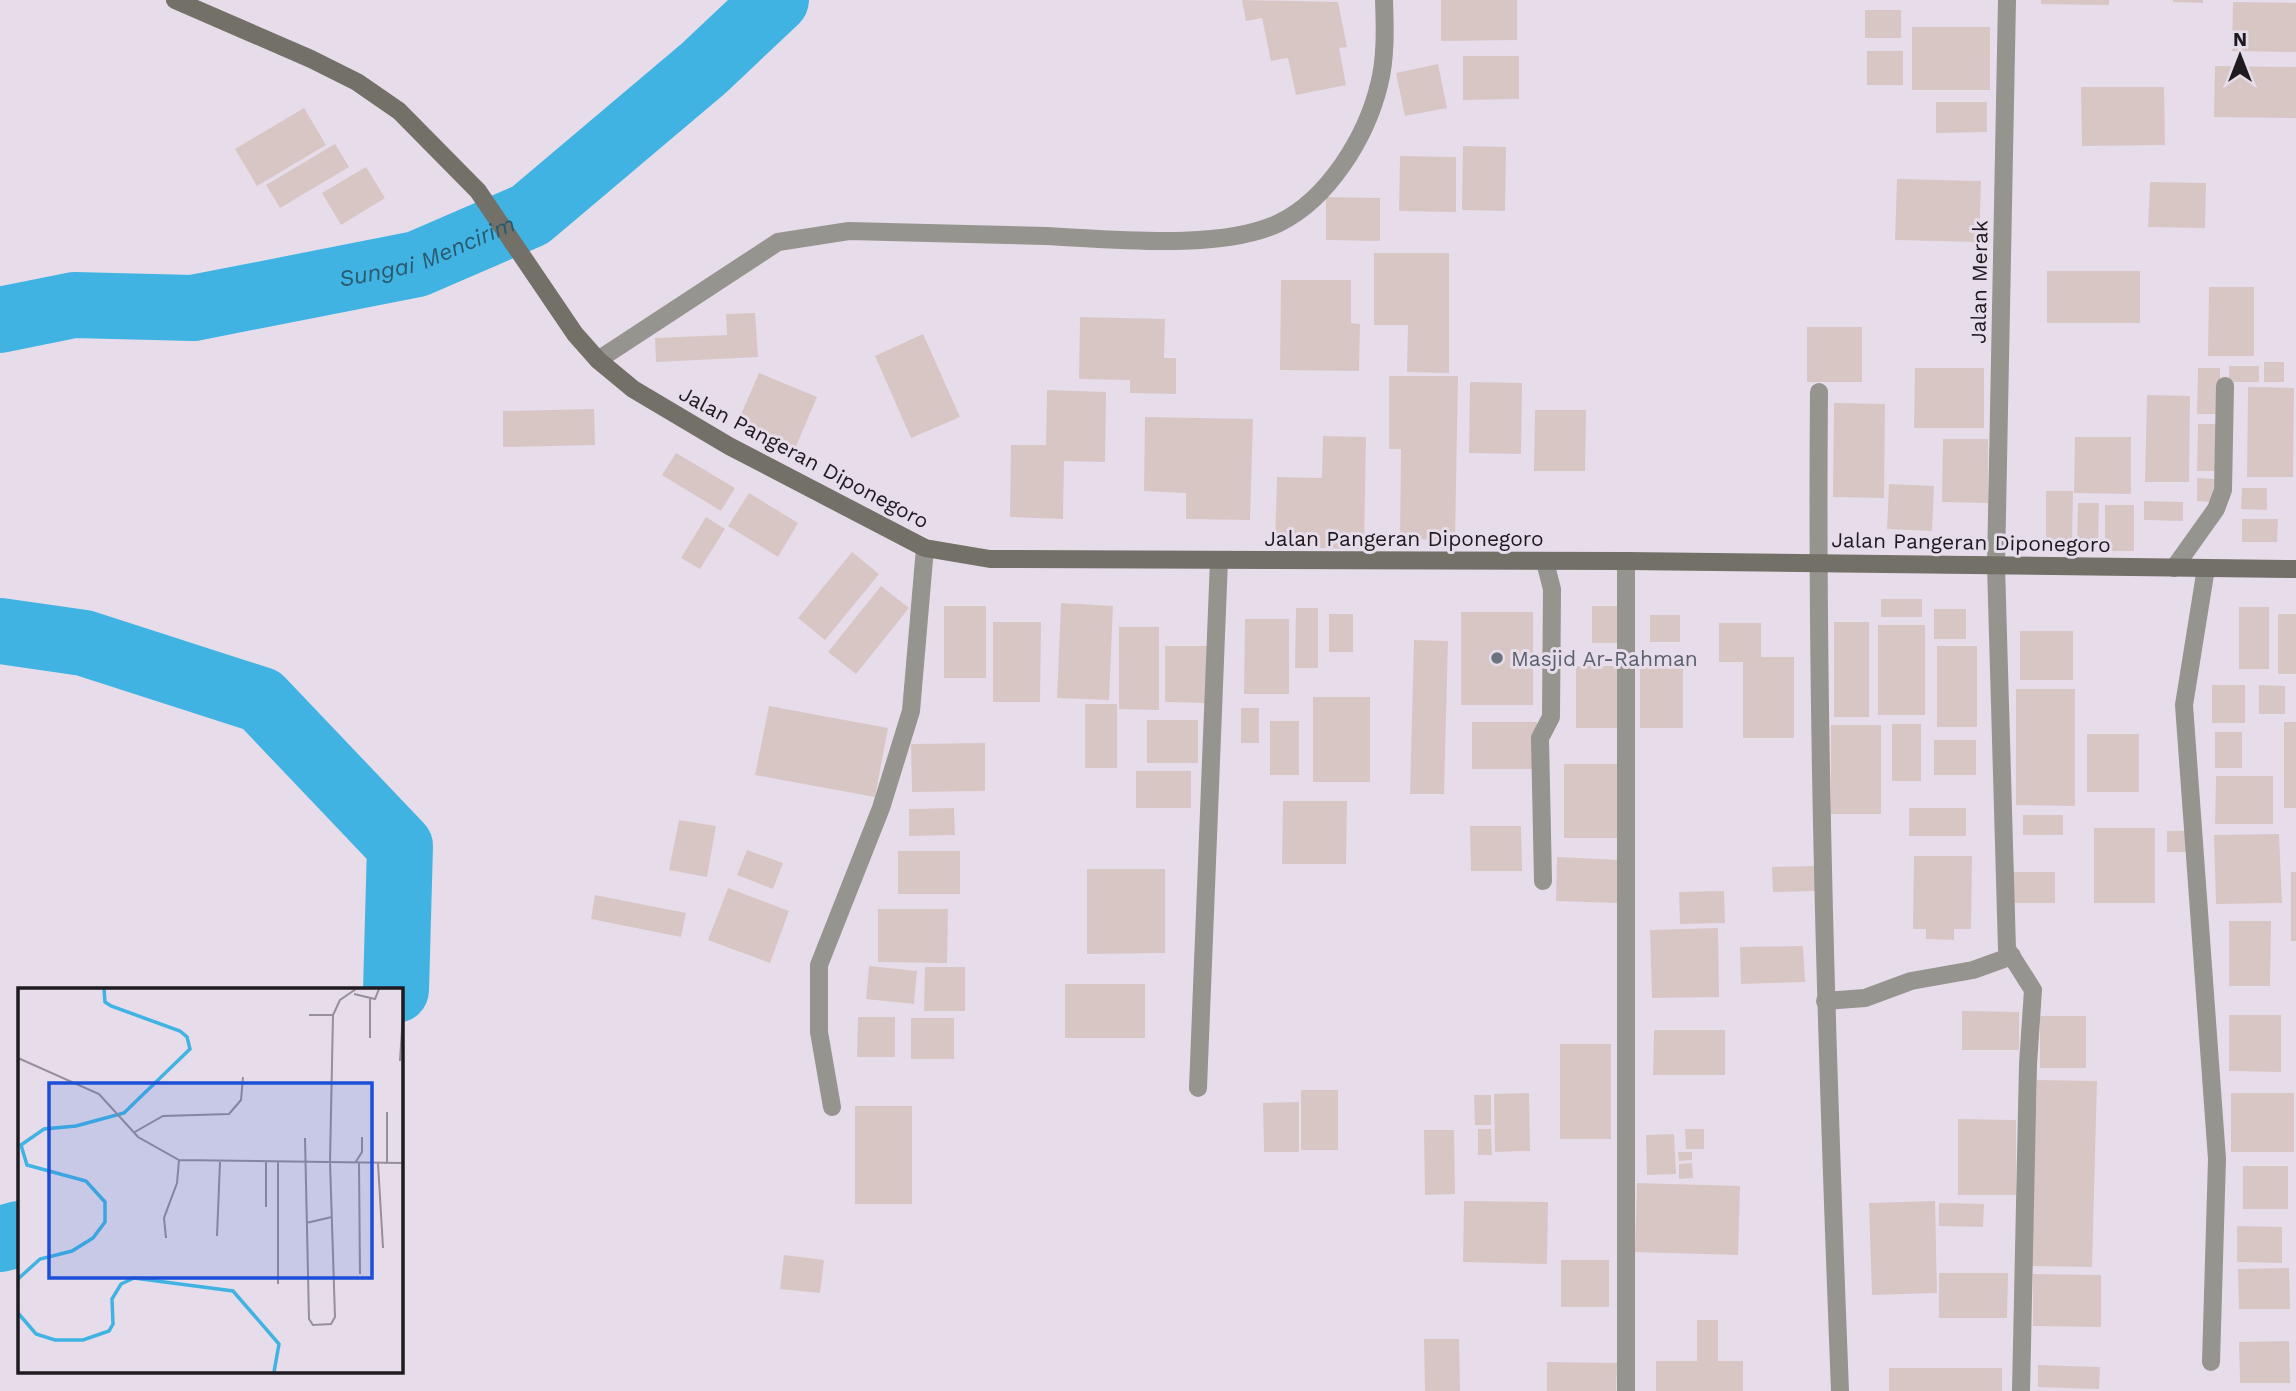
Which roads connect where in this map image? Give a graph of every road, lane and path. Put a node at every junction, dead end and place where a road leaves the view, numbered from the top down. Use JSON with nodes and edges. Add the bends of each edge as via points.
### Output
{"nodes":[{"id":1,"x":175,"y":0,"type":"edge"},
{"id":2,"x":1384,"y":0,"type":"edge"},
{"id":3,"x":2007,"y":0,"type":"edge"},
{"id":4,"x":598,"y":360,"type":"junction"},
{"id":5,"x":2225,"y":386,"type":"dead end"},
{"id":6,"x":1819,"y":392,"type":"dead end"},
{"id":7,"x":925,"y":548,"type":"junction"},
{"id":8,"x":1219,"y":560,"type":"junction"},
{"id":9,"x":1626,"y":561,"type":"junction"},
{"id":10,"x":1545,"y":562,"type":"junction"},
{"id":11,"x":1817,"y":563,"type":"junction"},
{"id":12,"x":1996,"y":565,"type":"junction"},
{"id":13,"x":2174,"y":568,"type":"junction"},
{"id":14,"x":2206,"y":568,"type":"junction"},
{"id":15,"x":2296,"y":569,"type":"edge"},
{"id":16,"x":1544,"y":881,"type":"dead end"},
{"id":17,"x":2012,"y":956,"type":"junction"},
{"id":18,"x":1825,"y":1001,"type":"junction"},
{"id":19,"x":1198,"y":1088,"type":"dead end"},
{"id":20,"x":832,"y":1107,"type":"dead end"},
{"id":21,"x":2211,"y":1362,"type":"dead end"},
{"id":22,"x":1626,"y":1391,"type":"edge"},
{"id":23,"x":1840,"y":1391,"type":"edge"},
{"id":24,"x":2021,"y":1391,"type":"edge"}],
"edges":[{"from":1,"to":4,"type":"street","name":"Jalan Pangeran Diponegoro","via":[[357,82],[398,111],[478,191],[575,334]]},
{"from":2,"to":4,"type":"street","via":[[1380,84],[1367,121],[1341,165],[1308,205],[1277,224],[1226,237],[1161,240],[849,231],[808,235],[778,242]]},
{"from":3,"to":12,"type":"street","name":"Jalan Merak"},
{"from":4,"to":7,"type":"street","name":"Jalan Pangeran Diponegoro","via":[[634,389],[729,446]]},
{"from":5,"to":13,"type":"street","via":[[2223,490],[2216,509]]},
{"from":6,"to":11,"type":"street"},
{"from":7,"to":8,"type":"street","name":"Jalan Pangeran Diponegoro","via":[[990,559]]},
{"from":7,"to":20,"type":"street","via":[[911,711],[881,808],[818,965],[819,1032]]},
{"from":8,"to":10,"type":"street","name":"Jalan Pangeran Diponegoro"},
{"from":8,"to":19,"type":"street"},
{"from":9,"to":10,"type":"street","name":"Jalan Pangeran Diponegoro"},
{"from":9,"to":11,"type":"street","name":"Jalan Pangeran Diponegoro"},
{"from":9,"to":22,"type":"street"},
{"from":10,"to":16,"type":"street","via":[[1552,589],[1551,717],[1540,738]]},
{"from":11,"to":12,"type":"street","name":"Jalan Pangeran Diponegoro"},
{"from":11,"to":18,"type":"street"},
{"from":12,"to":13,"type":"street","name":"Jalan Pangeran Diponegoro"},
{"from":12,"to":17,"type":"street","name":"Jalan Merak","via":[[2007,949]]},
{"from":13,"to":14,"type":"street","name":"Jalan Pangeran Diponegoro"},
{"from":14,"to":15,"type":"street","name":"Jalan Pangeran Diponegoro"},
{"from":14,"to":21,"type":"street","via":[[2184,705],[2217,1159]]},
{"from":17,"to":18,"type":"street","via":[[1973,970],[1910,981],[1866,998]]},
{"from":17,"to":24,"type":"street","via":[[2033,990]]},
{"from":18,"to":23,"type":"street"}]}
